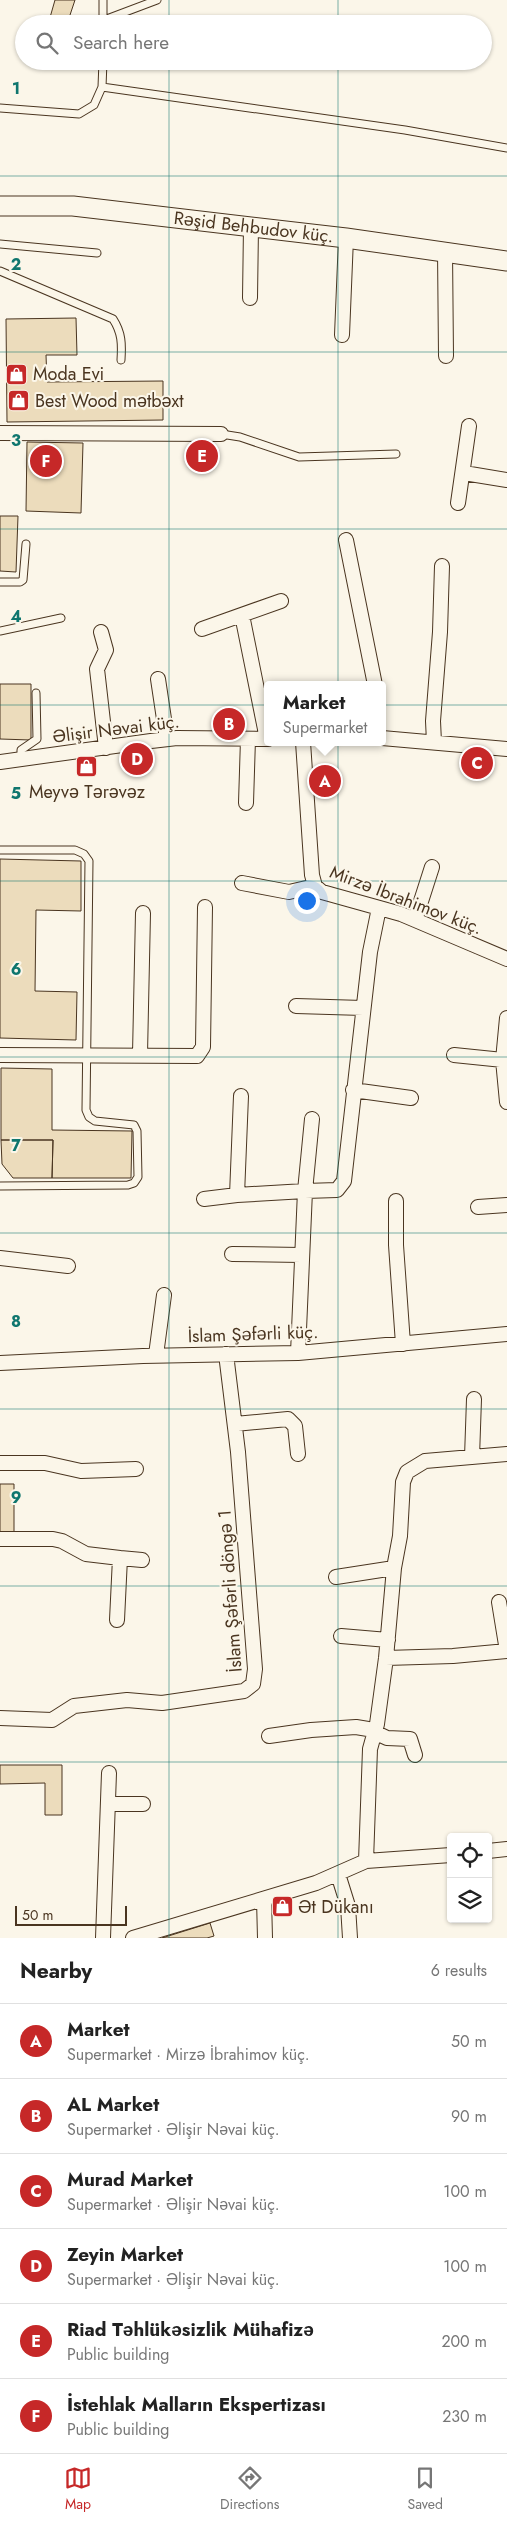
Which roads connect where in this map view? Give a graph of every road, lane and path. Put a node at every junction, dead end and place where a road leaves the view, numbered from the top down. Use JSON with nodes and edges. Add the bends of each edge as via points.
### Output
{"nodes":[{"id":1,"x":103,"y":0,"type":"edge"},
{"id":2,"x":157,"y":0,"type":"edge"},
{"id":3,"x":104,"y":15,"type":"edge"},
{"id":4,"x":121,"y":15,"type":"edge"},
{"id":5,"x":103,"y":70,"type":"edge"},
{"id":6,"x":102,"y":88,"type":"junction"},
{"id":7,"x":0,"y":108,"type":"edge"},
{"id":8,"x":507,"y":148,"type":"edge"},
{"id":9,"x":0,"y":206,"type":"edge"},
{"id":10,"x":250,"y":227,"type":"junction"},
{"id":11,"x":346,"y":238,"type":"junction"},
{"id":12,"x":0,"y":244,"type":"edge"},
{"id":13,"x":445,"y":252,"type":"junction"},
{"id":14,"x":97,"y":253,"type":"dead end"},
{"id":15,"x":507,"y":261,"type":"edge"},
{"id":16,"x":0,"y":272,"type":"edge"},
{"id":17,"x":250,"y":298,"type":"dead end"},
{"id":18,"x":342,"y":335,"type":"dead end"},
{"id":19,"x":446,"y":356,"type":"dead end"},
{"id":20,"x":121,"y":360,"type":"dead end"},
{"id":21,"x":469,"y":426,"type":"dead end"},
{"id":22,"x":0,"y":433,"type":"edge"},
{"id":23,"x":221,"y":434,"type":"joint"},
{"id":24,"x":396,"y":454,"type":"dead end"},
{"id":25,"x":464,"y":472,"type":"junction"},
{"id":26,"x":507,"y":480,"type":"edge"},
{"id":27,"x":458,"y":503,"type":"dead end"},
{"id":28,"x":346,"y":540,"type":"dead end"},
{"id":29,"x":26,"y":544,"type":"dead end"},
{"id":30,"x":442,"y":566,"type":"dead end"},
{"id":31,"x":0,"y":582,"type":"edge"},
{"id":32,"x":281,"y":601,"type":"dead end"},
{"id":33,"x":242,"y":614,"type":"junction"},
{"id":34,"x":61,"y":618,"type":"dead end"},
{"id":35,"x":202,"y":629,"type":"dead end"},
{"id":36,"x":0,"y":631,"type":"edge"},
{"id":37,"x":101,"y":632,"type":"dead end"},
{"id":38,"x":158,"y":679,"type":"dead end"},
{"id":39,"x":373,"y":681,"type":"edge"},
{"id":40,"x":36,"y":693,"type":"dead end"},
{"id":41,"x":264,"y":724,"type":"edge"},
{"id":42,"x":386,"y":738,"type":"edge"},
{"id":43,"x":168,"y":739,"type":"junction"},
{"id":44,"x":248,"y":739,"type":"junction"},
{"id":45,"x":264,"y":739,"type":"edge"},
{"id":46,"x":434,"y":742,"type":"junction"},
{"id":47,"x":303,"y":746,"type":"edge"},
{"id":48,"x":106,"y":748,"type":"junction"},
{"id":49,"x":507,"y":749,"type":"edge"},
{"id":50,"x":21,"y":761,"type":"junction"},
{"id":51,"x":0,"y":762,"type":"edge"},
{"id":52,"x":246,"y":803,"type":"dead end"},
{"id":53,"x":0,"y":850,"type":"edge"},
{"id":54,"x":432,"y":867,"type":"dead end"},
{"id":55,"x":242,"y":883,"type":"dead end"},
{"id":56,"x":315,"y":886,"type":"junction"},
{"id":57,"x":205,"y":907,"type":"dead end"},
{"id":58,"x":378,"y":908,"type":"junction"},
{"id":59,"x":143,"y":913,"type":"dead end"},
{"id":60,"x":415,"y":920,"type":"junction"},
{"id":61,"x":507,"y":958,"type":"edge"},
{"id":62,"x":296,"y":1006,"type":"dead end"},
{"id":63,"x":363,"y":1008,"type":"junction"},
{"id":64,"x":507,"y":1018,"type":"edge"},
{"id":65,"x":86,"y":1054,"type":"junction"},
{"id":66,"x":140,"y":1054,"type":"junction"},
{"id":67,"x":0,"y":1055,"type":"edge"},
{"id":68,"x":454,"y":1055,"type":"dead end"},
{"id":69,"x":503,"y":1060,"type":"junction"},
{"id":70,"x":353,"y":1090,"type":"junction"},
{"id":71,"x":241,"y":1096,"type":"dead end"},
{"id":72,"x":411,"y":1098,"type":"dead end"},
{"id":73,"x":507,"y":1102,"type":"edge"},
{"id":74,"x":312,"y":1119,"type":"dead end"},
{"id":75,"x":0,"y":1186,"type":"edge"},
{"id":76,"x":306,"y":1191,"type":"junction"},
{"id":77,"x":237,"y":1195,"type":"junction"},
{"id":78,"x":204,"y":1199,"type":"dead end"},
{"id":79,"x":396,"y":1201,"type":"dead end"},
{"id":80,"x":507,"y":1205,"type":"edge"},
{"id":81,"x":478,"y":1206,"type":"dead end"},
{"id":82,"x":232,"y":1254,"type":"dead end"},
{"id":83,"x":301,"y":1255,"type":"junction"},
{"id":84,"x":0,"y":1258,"type":"edge"},
{"id":85,"x":68,"y":1266,"type":"dead end"},
{"id":86,"x":164,"y":1296,"type":"dead end"},
{"id":87,"x":507,"y":1334,"type":"edge"},
{"id":88,"x":403,"y":1344,"type":"junction"},
{"id":89,"x":298,"y":1353,"type":"junction"},
{"id":90,"x":226,"y":1354,"type":"junction"},
{"id":91,"x":156,"y":1355,"type":"junction"},
{"id":92,"x":0,"y":1363,"type":"edge"},
{"id":93,"x":474,"y":1398,"type":"dead end"},
{"id":94,"x":235,"y":1424,"type":"junction"},
{"id":95,"x":298,"y":1454,"type":"dead end"},
{"id":96,"x":507,"y":1454,"type":"edge"},
{"id":97,"x":472,"y":1457,"type":"junction"},
{"id":98,"x":0,"y":1463,"type":"edge"},
{"id":99,"x":136,"y":1469,"type":"dead end"},
{"id":100,"x":0,"y":1539,"type":"edge"},
{"id":101,"x":120,"y":1558,"type":"junction"},
{"id":102,"x":142,"y":1560,"type":"dead end"},
{"id":103,"x":394,"y":1568,"type":"junction"},
{"id":104,"x":336,"y":1577,"type":"dead end"},
{"id":105,"x":499,"y":1602,"type":"dead end"},
{"id":106,"x":117,"y":1620,"type":"dead end"},
{"id":107,"x":341,"y":1636,"type":"dead end"},
{"id":108,"x":388,"y":1640,"type":"junction"},
{"id":109,"x":507,"y":1651,"type":"edge"},
{"id":110,"x":386,"y":1658,"type":"junction"},
{"id":111,"x":0,"y":1718,"type":"edge"},
{"id":112,"x":375,"y":1732,"type":"junction"},
{"id":113,"x":269,"y":1736,"type":"dead end"},
{"id":114,"x":415,"y":1755,"type":"dead end"},
{"id":115,"x":109,"y":1773,"type":"dead end"},
{"id":116,"x":108,"y":1804,"type":"junction"},
{"id":117,"x":142,"y":1804,"type":"dead end"},
{"id":118,"x":507,"y":1849,"type":"edge"},
{"id":119,"x":492,"y":1851,"type":"edge"},
{"id":120,"x":447,"y":1854,"type":"edge"},
{"id":121,"x":366,"y":1861,"type":"junction"},
{"id":122,"x":338,"y":1874,"type":"junction"},
{"id":123,"x":264,"y":1899,"type":"junction"},
{"id":124,"x":102,"y":1938,"type":"edge"},
{"id":125,"x":133,"y":1938,"type":"edge"},
{"id":126,"x":265,"y":1938,"type":"edge"},
{"id":127,"x":350,"y":1938,"type":"edge"}],
"edges":[{"from":1,"to":3,"type":"lane"},
{"from":2,"to":4,"type":"lane"},
{"from":5,"to":6,"type":"lane"},
{"from":6,"to":7,"type":"lane","via":[[94,106],[79,114]]},
{"from":6,"to":8,"type":"lane","via":[[405,130]]},
{"from":9,"to":10,"type":"street","name":"Rəşid Behbudov küç.","via":[[73,206]]},
{"from":10,"to":11,"type":"street","name":"Rəşid Behbudov küç."},
{"from":10,"to":17,"type":"street"},
{"from":11,"to":13,"type":"street","name":"Rəşid Behbudov küç."},
{"from":11,"to":18,"type":"street"},
{"from":12,"to":14,"type":"lane"},
{"from":13,"to":15,"type":"street","name":"Rəşid Behbudov küç."},
{"from":13,"to":19,"type":"street"},
{"from":16,"to":20,"type":"lane","via":[[113,319],[122,342]]},
{"from":21,"to":25,"type":"street"},
{"from":22,"to":23,"type":"street"},
{"from":23,"to":24,"type":"lane","via":[[299,457]]},
{"from":25,"to":26,"type":"street"},
{"from":25,"to":27,"type":"street"},
{"from":28,"to":39,"type":"street"},
{"from":29,"to":31,"type":"lane","via":[[23,580]]},
{"from":30,"to":46,"type":"street"},
{"from":32,"to":33,"type":"street"},
{"from":33,"to":35,"type":"street"},
{"from":33,"to":41,"type":"street"},
{"from":34,"to":36,"type":"lane"},
{"from":37,"to":48,"type":"street","via":[[106,650],[97,669]]},
{"from":38,"to":43,"type":"street"},
{"from":40,"to":50,"type":"lane","via":[[37,739],[21,750]]},
{"from":42,"to":46,"type":"street"},
{"from":43,"to":44,"type":"street","name":"Əlişir Nəvai küç."},
{"from":43,"to":48,"type":"street","name":"Əlişir Nəvai küç."},
{"from":44,"to":45,"type":"street","name":"Əlişir Nəvai küç."},
{"from":44,"to":52,"type":"street"},
{"from":46,"to":49,"type":"street"},
{"from":47,"to":56,"type":"street","name":"Mirzə İbrahimov küç."},
{"from":48,"to":50,"type":"street","name":"Əlişir Nəvai küç."},
{"from":50,"to":51,"type":"street","name":"Əlişir Nəvai küç."},
{"from":53,"to":65,"type":"lane","via":[[75,850],[89,860]]},
{"from":54,"to":60,"type":"street"},
{"from":55,"to":56,"type":"street","via":[[289,892]]},
{"from":56,"to":58,"type":"street","name":"Mirzə İbrahimov küç.","via":[[328,894]]},
{"from":57,"to":66,"type":"street","via":[[200,1053],[197,1056]]},
{"from":58,"to":60,"type":"street","name":"Mirzə İbrahimov küç."},
{"from":58,"to":63,"type":"street"},
{"from":59,"to":66,"type":"street"},
{"from":60,"to":61,"type":"street","name":"Mirzə İbrahimov küç."},
{"from":62,"to":63,"type":"street"},
{"from":63,"to":70,"type":"street"},
{"from":64,"to":69,"type":"street"},
{"from":65,"to":66,"type":"street"},
{"from":65,"to":67,"type":"street"},
{"from":65,"to":75,"type":"lane","via":[[86,1110],[95,1121],[134,1125],[138,1131],[138,1177],[128,1186]]},
{"from":68,"to":69,"type":"street"},
{"from":69,"to":73,"type":"street"},
{"from":70,"to":72,"type":"street"},
{"from":70,"to":76,"type":"street","via":[[342,1187]]},
{"from":71,"to":77,"type":"street"},
{"from":74,"to":76,"type":"street"},
{"from":76,"to":77,"type":"street"},
{"from":76,"to":83,"type":"street"},
{"from":77,"to":78,"type":"street"},
{"from":79,"to":88,"type":"street","via":[[396,1253]]},
{"from":80,"to":81,"type":"street"},
{"from":82,"to":83,"type":"street"},
{"from":83,"to":89,"type":"street"},
{"from":84,"to":85,"type":"street"},
{"from":86,"to":91,"type":"street"},
{"from":87,"to":88,"type":"street","name":"İslam Şəfərli küç."},
{"from":88,"to":89,"type":"street","name":"İslam Şəfərli küç."},
{"from":89,"to":90,"type":"street","name":"İslam Şəfərli küç."},
{"from":90,"to":91,"type":"street","name":"İslam Şəfərli küç."},
{"from":90,"to":94,"type":"street","name":"İslam Şəfərli döngə 1"},
{"from":91,"to":92,"type":"street","name":"İslam Şəfərli küç."},
{"from":93,"to":97,"type":"street"},
{"from":94,"to":95,"type":"street","via":[[288,1419],[295,1426]]},
{"from":94,"to":111,"type":"street","name":"İslam Şəfərli döngə 1","via":[[254,1684],[244,1691],[162,1703],[127,1700],[74,1706],[52,1720]]},
{"from":96,"to":97,"type":"street"},
{"from":97,"to":103,"type":"street","via":[[425,1461],[407,1472],[403,1482],[400,1536]]},
{"from":98,"to":99,"type":"street","via":[[45,1463],[81,1471]]},
{"from":100,"to":101,"type":"street","via":[[53,1539],[86,1554]]},
{"from":101,"to":102,"type":"street"},
{"from":101,"to":106,"type":"street"},
{"from":103,"to":104,"type":"street"},
{"from":103,"to":108,"type":"street"},
{"from":105,"to":109,"type":"street"},
{"from":107,"to":108,"type":"street"},
{"from":108,"to":110,"type":"street"},
{"from":109,"to":110,"type":"street"},
{"from":110,"to":112,"type":"street"},
{"from":112,"to":113,"type":"street","via":[[339,1727]]},
{"from":112,"to":114,"type":"street","via":[[387,1738],[410,1739]]},
{"from":112,"to":121,"type":"street","via":[[369,1755]]},
{"from":115,"to":116,"type":"street"},
{"from":116,"to":117,"type":"street"},
{"from":116,"to":124,"type":"street"},
{"from":118,"to":119,"type":"street"},
{"from":120,"to":121,"type":"street"},
{"from":121,"to":122,"type":"street"},
{"from":122,"to":123,"type":"street"},
{"from":122,"to":127,"type":"street","via":[[348,1906]]},
{"from":123,"to":125,"type":"street"},
{"from":123,"to":126,"type":"street"}]}
